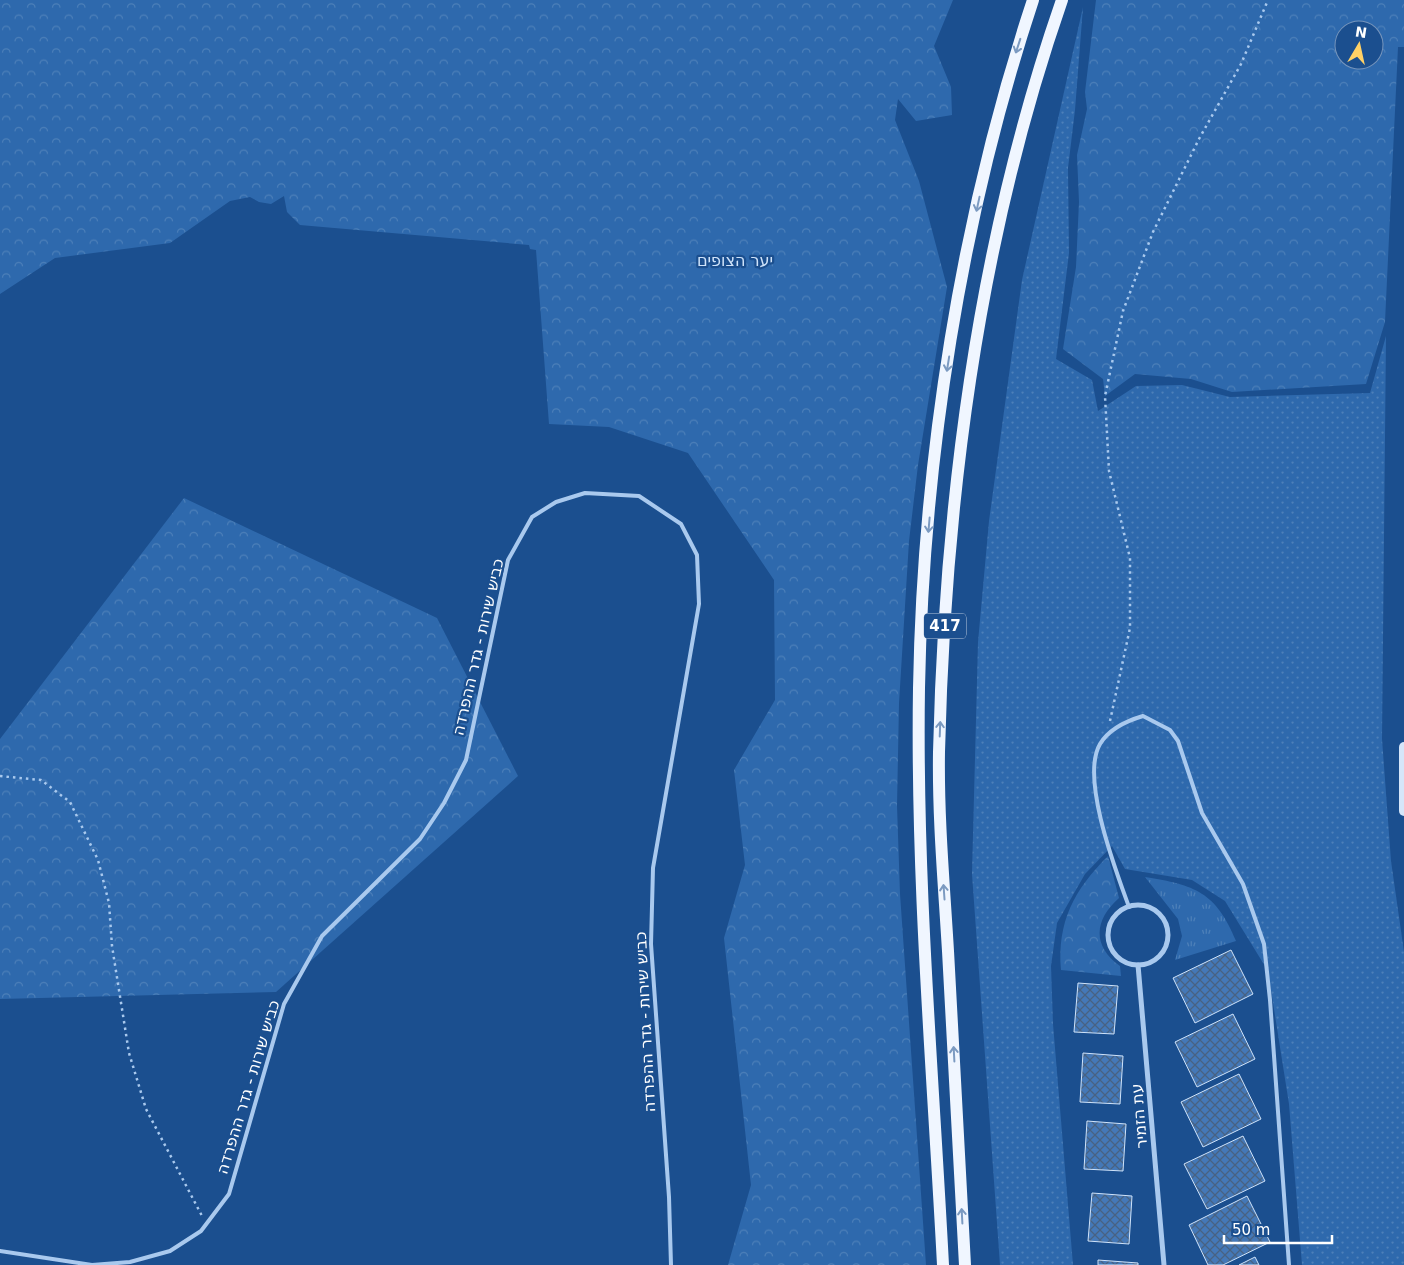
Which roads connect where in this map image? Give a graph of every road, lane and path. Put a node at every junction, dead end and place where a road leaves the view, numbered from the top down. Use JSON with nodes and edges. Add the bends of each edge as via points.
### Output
{"nodes":[{"id":1,"x":1033,"y":0,"type":"edge"},
{"id":2,"x":1062,"y":0,"type":"edge"},
{"id":3,"x":1268,"y":0,"type":"edge"},
{"id":4,"x":1107,"y":734,"type":"junction"},
{"id":5,"x":1404,"y":747,"type":"edge"},
{"id":6,"x":0,"y":776,"type":"edge"},
{"id":7,"x":1404,"y":811,"type":"edge"},
{"id":8,"x":1129,"y":907,"type":"junction"},
{"id":9,"x":1138,"y":965,"type":"junction"},
{"id":10,"x":206,"y":1224,"type":"junction"},
{"id":11,"x":0,"y":1251,"type":"edge"},
{"id":12,"x":671,"y":1265,"type":"edge"},
{"id":13,"x":943,"y":1265,"type":"edge"},
{"id":14,"x":965,"y":1265,"type":"edge"},
{"id":15,"x":1164,"y":1265,"type":"edge"},
{"id":16,"x":1289,"y":1265,"type":"edge"}],
"edges":[{"from":1,"to":13,"type":"main road","number":"417","one_way":true,"via":[[992,135],[957,307],[936,456],[921,625],[919,758],[922,869]]},
{"from":14,"to":2,"type":"main road","number":"417","one_way":true,"via":[[939,764],[953,521],[966,396],[1009,174]]},
{"from":3,"to":4,"type":"path","via":[[1241,64],[1153,232],[1123,311],[1105,396],[1108,471],[1130,558],[1130,628]]},
{"from":4,"to":8,"type":"lane","via":[[1094,760],[1094,788]]},
{"from":4,"to":16,"type":"lane","via":[[1127,721],[1143,716],[1170,730],[1178,741],[1202,813],[1253,907],[1264,944],[1270,1000]]},
{"from":5,"to":7,"type":"main road"},
{"from":6,"to":10,"type":"path","via":[[41,780],[70,802],[98,860],[109,903],[129,1053],[146,1109]]},
{"from":8,"to":9,"type":"street","via":[[1113,919],[1108,939],[1114,953],[1122,960]]},
{"from":8,"to":9,"type":"street","via":[[1148,907],[1164,920],[1167,930],[1166,945],[1157,958]]},
{"from":9,"to":15,"type":"street","name":"עת הזמיר"},
{"from":10,"to":11,"type":"lane","name":"כביש שירות - גדר ההפרדה","via":[[201,1231],[170,1251],[130,1262],[92,1264]]},
{"from":10,"to":12,"type":"lane","name":"כביש שירות - גדר ההפרדה","via":[[229,1194],[284,1004],[322,936],[420,839],[444,804],[466,760],[508,560],[532,517],[556,502],[585,493],[640,496],[681,524],[697,555],[699,604],[653,868],[651,944]]}]}
